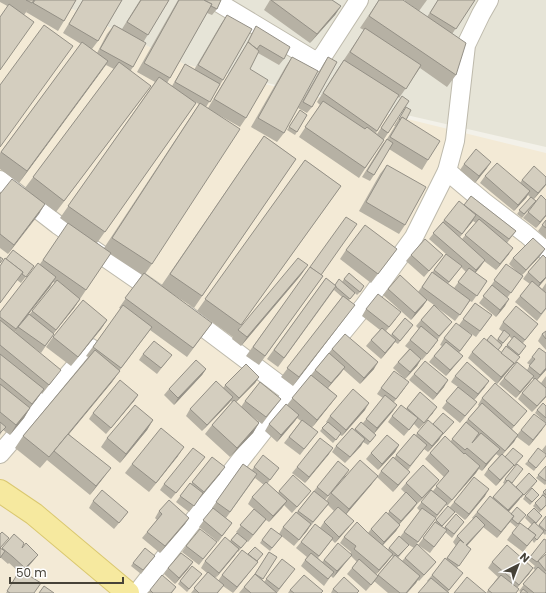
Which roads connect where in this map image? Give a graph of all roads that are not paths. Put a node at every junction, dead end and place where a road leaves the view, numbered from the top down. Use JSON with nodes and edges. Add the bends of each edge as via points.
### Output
{"nodes":[{"id":1,"x":214,"y":0,"type":"edge"},
{"id":2,"x":358,"y":0,"type":"edge"},
{"id":3,"x":489,"y":0,"type":"edge"},
{"id":4,"x":447,"y":171,"type":"junction"},
{"id":5,"x":0,"y":180,"type":"edge"},
{"id":6,"x":546,"y":252,"type":"edge"},
{"id":7,"x":91,"y":348,"type":"edge"},
{"id":8,"x":292,"y":394,"type":"junction"},
{"id":9,"x":0,"y":454,"type":"edge"},
{"id":10,"x":0,"y":491,"type":"edge"},
{"id":11,"x":128,"y":593,"type":"edge"},
{"id":12,"x":136,"y":593,"type":"edge"}],
"edges":[{"from":1,"to":2,"type":"street","via":[[317,62]]},
{"from":3,"to":4,"type":"street","via":[[466,46],[455,141]]},
{"from":4,"to":6,"type":"street"},
{"from":4,"to":8,"type":"street","via":[[414,237],[364,306]]},
{"from":5,"to":8,"type":"street","via":[[58,225],[174,305]]},
{"from":7,"to":9,"type":"street"},
{"from":8,"to":12,"type":"street"},
{"from":10,"to":11,"type":"main road","via":[[34,514]]}]}
